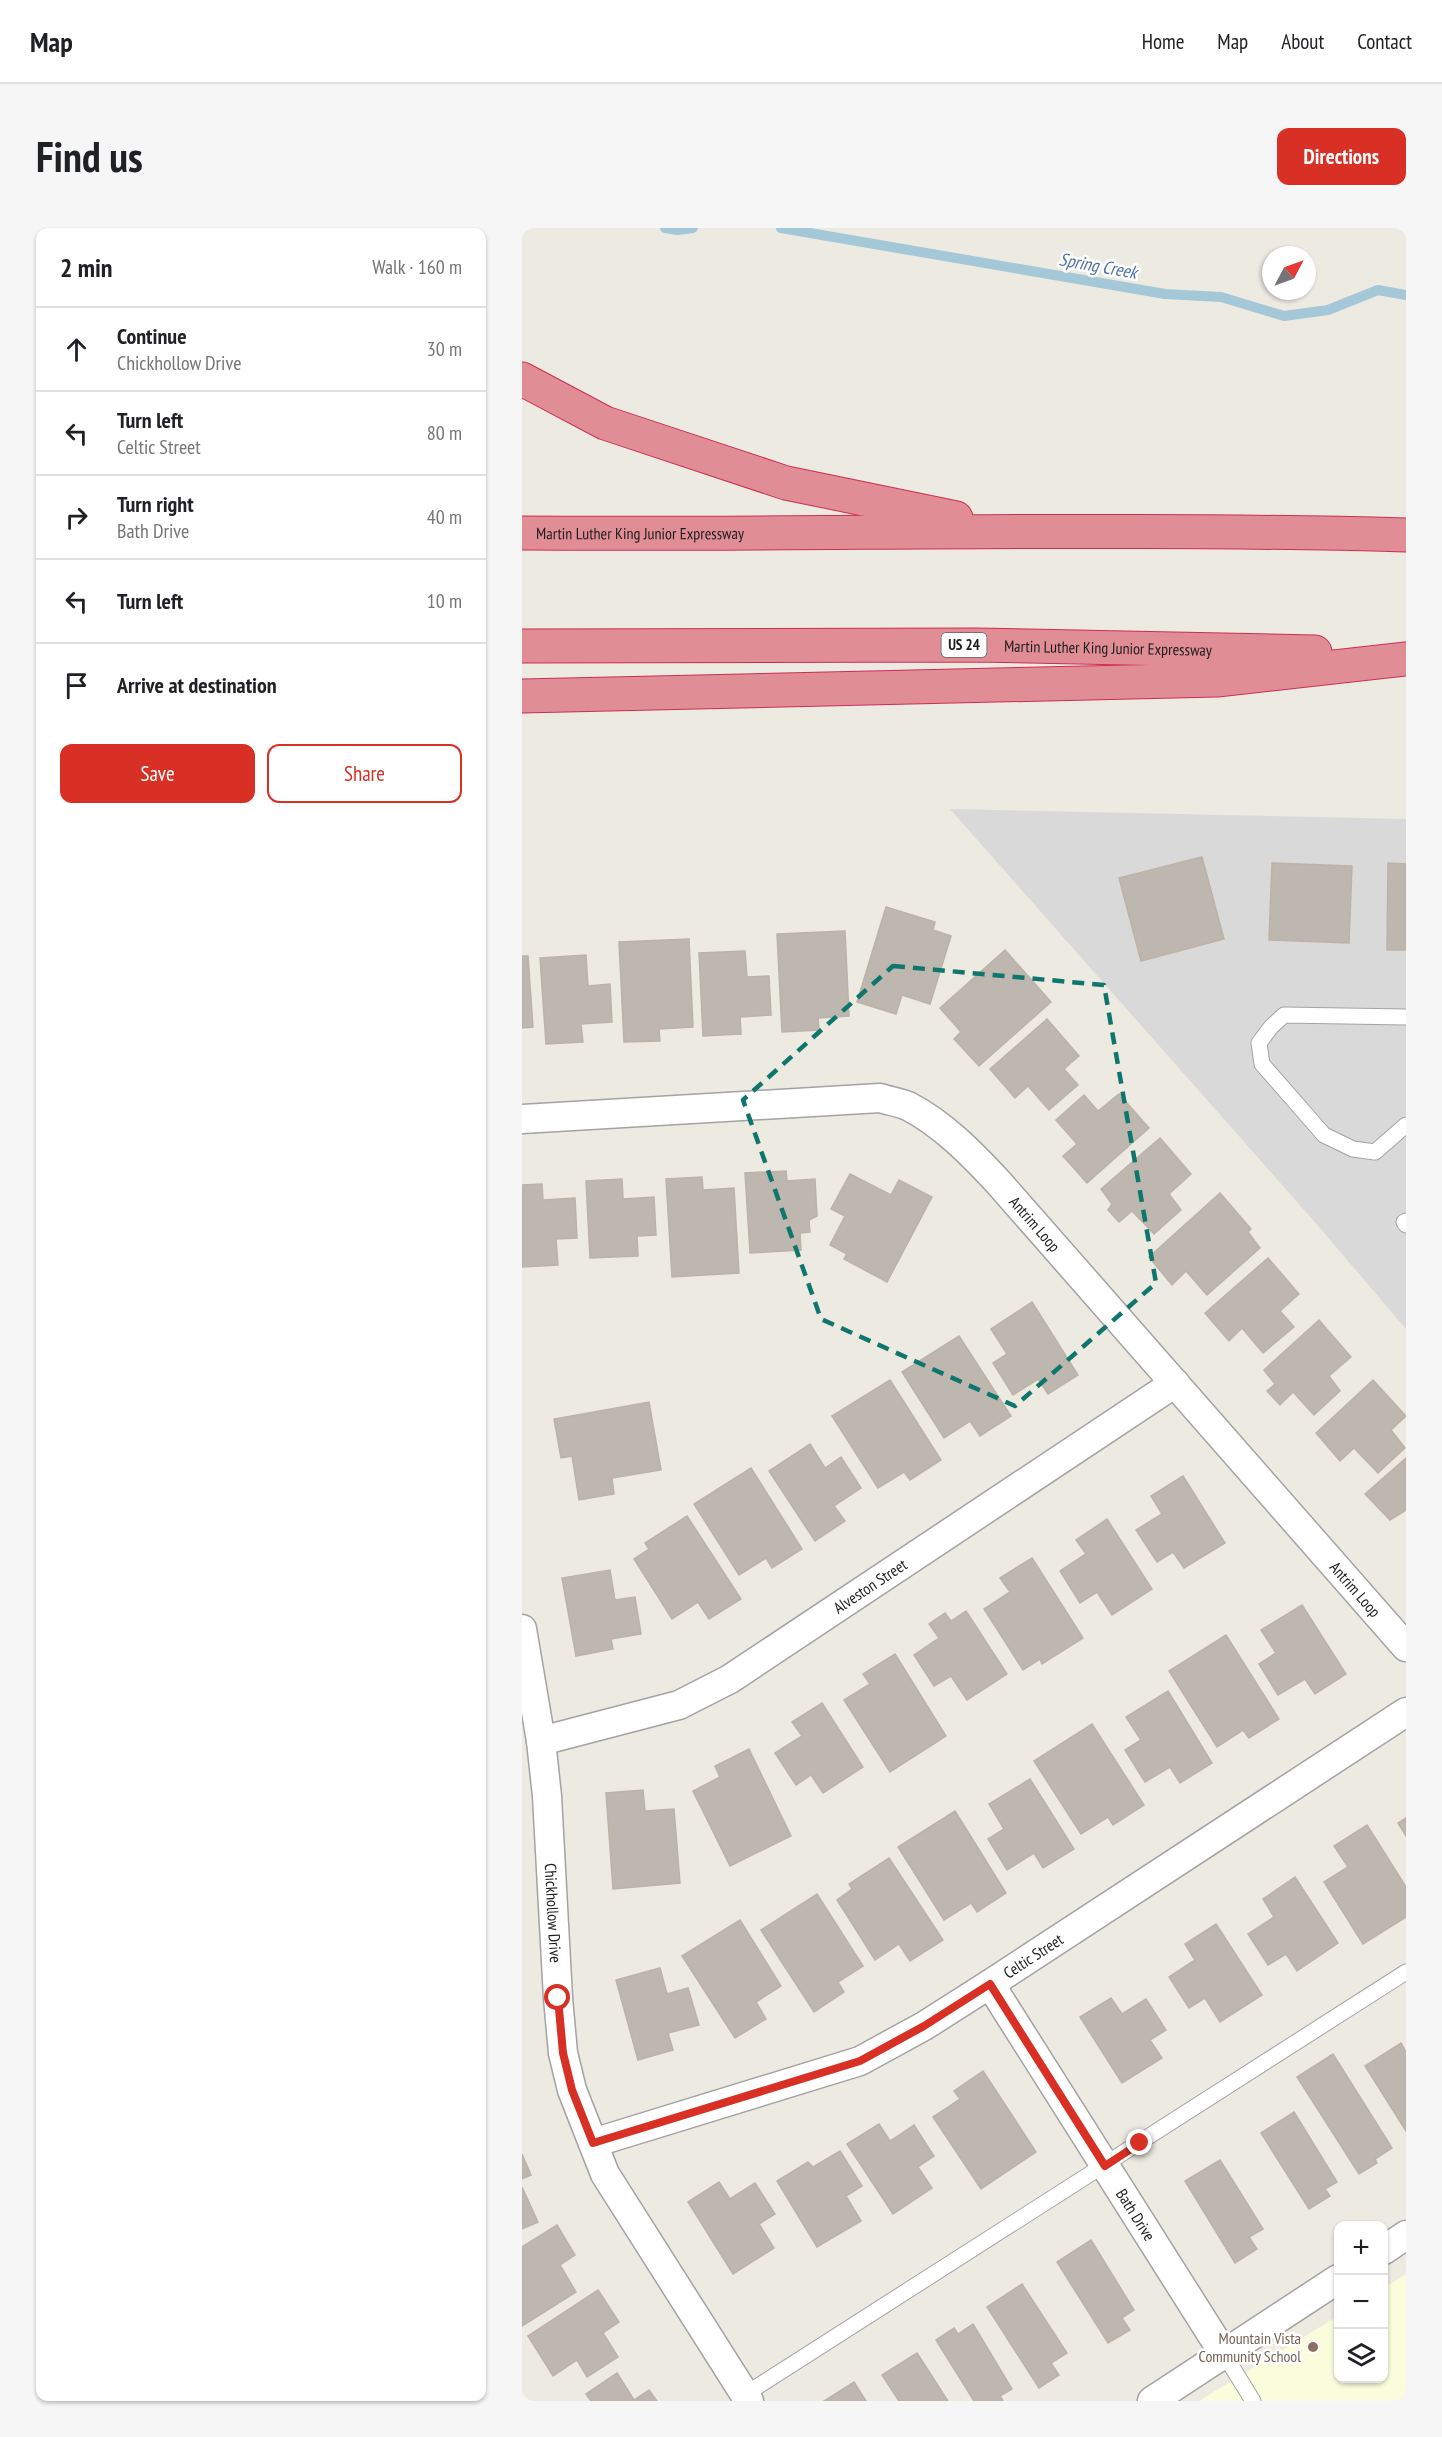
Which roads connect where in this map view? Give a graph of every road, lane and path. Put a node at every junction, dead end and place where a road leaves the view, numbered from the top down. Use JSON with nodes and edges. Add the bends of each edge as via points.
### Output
{"nodes":[{"id":1,"x":522,"y":379,"type":"edge"},
{"id":2,"x":1017,"y":530,"type":"junction"},
{"id":3,"x":522,"y":533,"type":"edge"},
{"id":4,"x":1406,"y":535,"type":"edge"},
{"id":5,"x":522,"y":646,"type":"edge"},
{"id":6,"x":1406,"y":653,"type":"edge"},
{"id":7,"x":1406,"y":659,"type":"edge"},
{"id":8,"x":522,"y":696,"type":"edge"},
{"id":9,"x":1406,"y":1017,"type":"edge"},
{"id":10,"x":522,"y":1119,"type":"edge"},
{"id":11,"x":1406,"y":1125,"type":"edge"},
{"id":12,"x":1175,"y":1383,"type":"junction"},
{"id":13,"x":522,"y":1629,"type":"edge"},
{"id":14,"x":1406,"y":1647,"type":"edge"},
{"id":15,"x":1406,"y":1712,"type":"edge"},
{"id":16,"x":541,"y":1741,"type":"junction"},
{"id":17,"x":1406,"y":1972,"type":"edge"},
{"id":18,"x":990,"y":1984,"type":"junction"},
{"id":19,"x":593,"y":2143,"type":"junction"},
{"id":20,"x":1105,"y":2166,"type":"junction"},
{"id":21,"x":1406,"y":2235,"type":"edge"},
{"id":22,"x":1388,"y":2247,"type":"edge"},
{"id":23,"x":1334,"y":2282,"type":"edge"},
{"id":24,"x":1224,"y":2354,"type":"junction"},
{"id":25,"x":743,"y":2399,"type":"edge"},
{"id":26,"x":1152,"y":2401,"type":"edge"},
{"id":27,"x":1253,"y":2401,"type":"edge"}],
"edges":[{"from":1,"to":2,"type":"highway","via":[[605,423],[786,483]]},
{"from":2,"to":3,"type":"highway","name":"Martin Luther King Junior Expressway","via":[[722,535]]},
{"from":2,"to":4,"type":"highway","name":"Martin Luther King Junior Expressway"},
{"from":5,"to":6,"type":"highway","name":"Martin Luther King Junior Expressway","number":"US 24","via":[[976,645]]},
{"from":7,"to":8,"type":"highway","via":[[1217,680]]},
{"from":9,"to":11,"type":"lane","via":[[1284,1015],[1259,1043],[1262,1064],[1324,1135],[1353,1149],[1375,1152]]},
{"from":10,"to":12,"type":"street","name":"Antrim Loop","via":[[880,1098],[906,1106],[935,1123],[970,1152]]},
{"from":12,"to":14,"type":"street","name":"Antrim Loop"},
{"from":12,"to":16,"type":"street","name":"Alveston Street","via":[[730,1679],[679,1705]]},
{"from":13,"to":16,"type":"street","name":"Chickhollow Drive"},
{"from":15,"to":18,"type":"street","name":"Celtic Street"},
{"from":16,"to":19,"type":"street","name":"Chickhollow Drive","via":[[548,1796],[563,2053],[572,2090]]},
{"from":17,"to":20,"type":"lane"},
{"from":18,"to":19,"type":"street","name":"Celtic Street","via":[[860,2061]]},
{"from":18,"to":20,"type":"street","name":"Bath Drive"},
{"from":19,"to":25,"type":"street","name":"Chickhollow Drive","via":[[605,2174]]},
{"from":20,"to":24,"type":"street","name":"Bath Drive"},
{"from":20,"to":25,"type":"lane"},
{"from":21,"to":22,"type":"street"},
{"from":23,"to":24,"type":"street"},
{"from":24,"to":26,"type":"street"},
{"from":24,"to":27,"type":"lane"}]}
